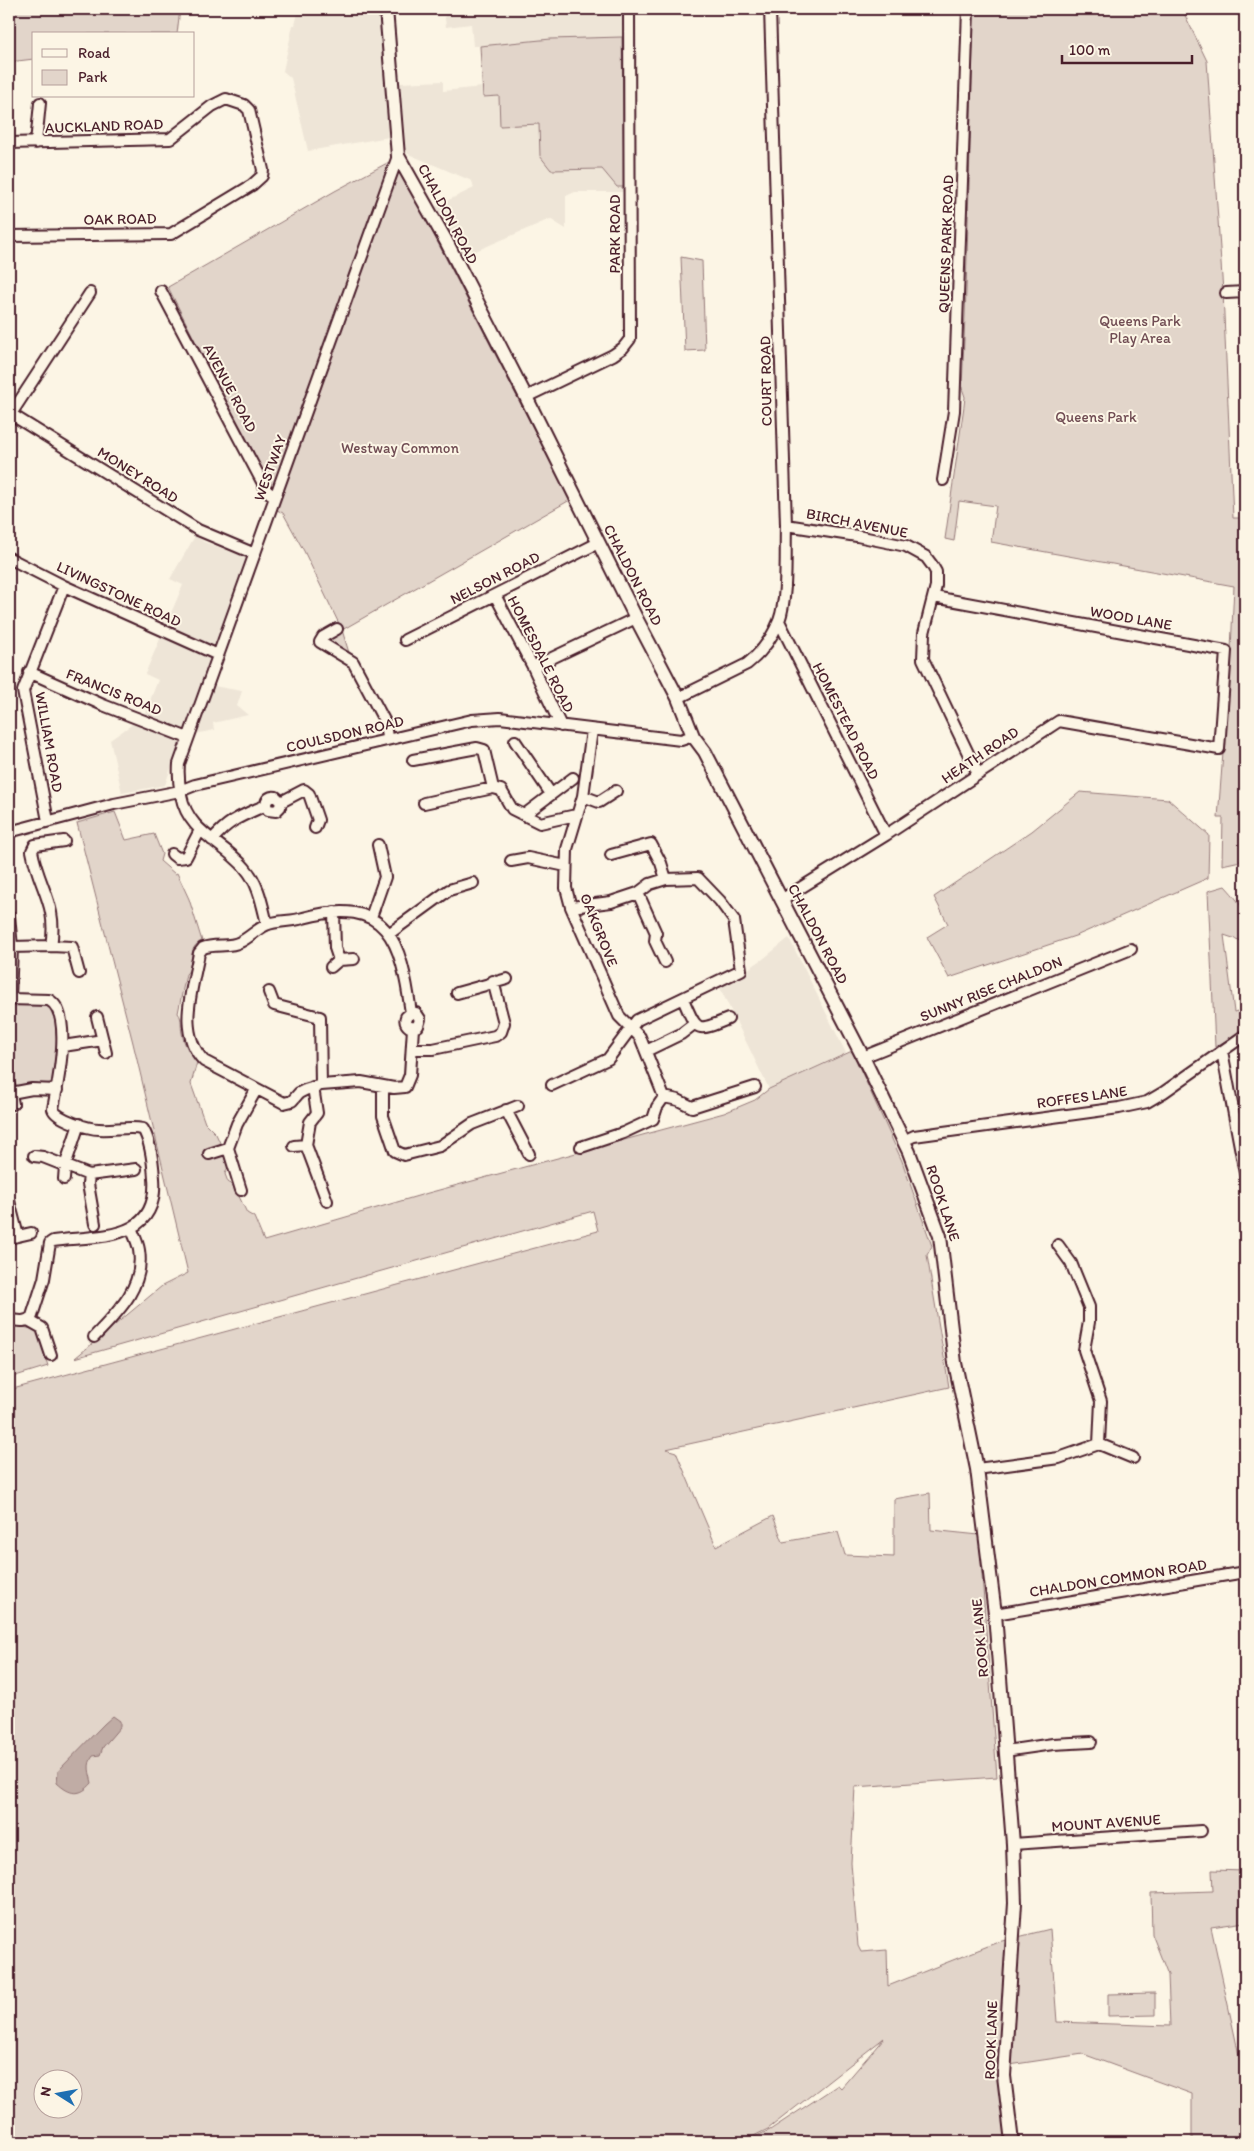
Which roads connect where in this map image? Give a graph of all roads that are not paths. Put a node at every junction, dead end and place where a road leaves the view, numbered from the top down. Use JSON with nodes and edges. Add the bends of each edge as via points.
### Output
{"nodes":[{"id":1,"x":386,"y":9,"type":"edge"},
{"id":2,"x":629,"y":9,"type":"edge"},
{"id":3,"x":770,"y":9,"type":"edge"},
{"id":4,"x":968,"y":9,"type":"edge"},
{"id":5,"x":40,"y":103,"type":"dead end"},
{"id":6,"x":9,"y":143,"type":"edge"},
{"id":7,"x":36,"y":143,"type":"junction"},
{"id":8,"x":398,"y":156,"type":"junction"},
{"id":9,"x":262,"y":163,"type":"joint"},
{"id":10,"x":9,"y":236,"type":"edge"},
{"id":11,"x":161,"y":291,"type":"dead end"},
{"id":12,"x":1245,"y":292,"type":"edge"},
{"id":13,"x":1226,"y":293,"type":"dead end"},
{"id":14,"x":90,"y":294,"type":"dead end"},
{"id":15,"x":526,"y":397,"type":"junction"},
{"id":16,"x":10,"y":413,"type":"edge"},
{"id":17,"x":942,"y":480,"type":"dead end"},
{"id":18,"x":275,"y":498,"type":"junction"},
{"id":19,"x":786,"y":525,"type":"junction"},
{"id":20,"x":598,"y":543,"type":"junction"},
{"id":21,"x":256,"y":554,"type":"junction"},
{"id":22,"x":9,"y":558,"type":"edge"},
{"id":23,"x":64,"y":586,"type":"junction"},
{"id":24,"x":495,"y":595,"type":"junction"},
{"id":25,"x":934,"y":597,"type":"junction"},
{"id":26,"x":636,"y":618,"type":"junction"},
{"id":27,"x":779,"y":621,"type":"junction"},
{"id":28,"x":338,"y":628,"type":"dead end"},
{"id":29,"x":405,"y":640,"type":"dead end"},
{"id":30,"x":218,"y":655,"type":"junction"},
{"id":31,"x":533,"y":667,"type":"junction"},
{"id":32,"x":29,"y":672,"type":"junction"},
{"id":33,"x":678,"y":698,"type":"junction"},
{"id":34,"x":561,"y":726,"type":"junction"},
{"id":35,"x":592,"y":730,"type":"junction"},
{"id":36,"x":693,"y":736,"type":"junction"},
{"id":37,"x":188,"y":738,"type":"junction"},
{"id":38,"x":387,"y":738,"type":"junction"},
{"id":39,"x":515,"y":742,"type":"dead end"},
{"id":40,"x":1219,"y":750,"type":"joint"},
{"id":41,"x":414,"y":760,"type":"dead end"},
{"id":42,"x":978,"y":774,"type":"junction"},
{"id":43,"x":573,"y":778,"type":"dead end"},
{"id":44,"x":493,"y":788,"type":"junction"},
{"id":45,"x":180,"y":791,"type":"junction"},
{"id":46,"x":616,"y":791,"type":"dead end"},
{"id":47,"x":551,"y":794,"type":"junction"},
{"id":48,"x":583,"y":796,"type":"junction"},
{"id":49,"x":424,"y":803,"type":"dead end"},
{"id":50,"x":524,"y":814,"type":"junction"},
{"id":51,"x":576,"y":816,"type":"junction"},
{"id":52,"x":48,"y":821,"type":"junction"},
{"id":53,"x":316,"y":828,"type":"dead end"},
{"id":54,"x":200,"y":830,"type":"junction"},
{"id":55,"x":9,"y":832,"type":"edge"},
{"id":56,"x":886,"y":835,"type":"junction"},
{"id":57,"x":212,"y":840,"type":"junction"},
{"id":58,"x":64,"y":841,"type":"dead end"},
{"id":59,"x":378,"y":846,"type":"dead end"},
{"id":60,"x":172,"y":854,"type":"dead end"},
{"id":61,"x":612,"y":855,"type":"dead end"},
{"id":62,"x":511,"y":861,"type":"dead end"},
{"id":63,"x":566,"y":866,"type":"junction"},
{"id":64,"x":666,"y":879,"type":"junction"},
{"id":65,"x":473,"y":883,"type":"dead end"},
{"id":66,"x":638,"y":893,"type":"junction"},
{"id":67,"x":781,"y":900,"type":"junction"},
{"id":68,"x":571,"y":907,"type":"junction"},
{"id":69,"x":334,"y":912,"type":"junction"},
{"id":70,"x":9,"y":916,"type":"edge"},
{"id":71,"x":371,"y":918,"type":"junction"},
{"id":72,"x":267,"y":924,"type":"junction"},
{"id":73,"x":390,"y":933,"type":"junction"},
{"id":74,"x":51,"y":946,"type":"junction"},
{"id":75,"x":12,"y":948,"type":"junction"},
{"id":76,"x":1131,"y":949,"type":"dead end"},
{"id":77,"x":354,"y":959,"type":"dead end"},
{"id":78,"x":339,"y":960,"type":"junction"},
{"id":79,"x":665,"y":962,"type":"dead end"},
{"id":80,"x":331,"y":967,"type":"dead end"},
{"id":81,"x":79,"y":973,"type":"dead end"},
{"id":82,"x":507,"y":979,"type":"dead end"},
{"id":83,"x":493,"y":981,"type":"junction"},
{"id":84,"x":269,"y":992,"type":"dead end"},
{"id":85,"x":457,"y":992,"type":"dead end"},
{"id":86,"x":9,"y":999,"type":"edge"},
{"id":87,"x":683,"y":999,"type":"junction"},
{"id":88,"x":97,"y":1017,"type":"dead end"},
{"id":89,"x":728,"y":1019,"type":"dead end"},
{"id":90,"x":694,"y":1024,"type":"junction"},
{"id":91,"x":631,"y":1027,"type":"junction"},
{"id":92,"x":1245,"y":1035,"type":"edge"},
{"id":93,"x":103,"y":1040,"type":"junction"},
{"id":94,"x":64,"y":1046,"type":"junction"},
{"id":95,"x":413,"y":1049,"type":"junction"},
{"id":96,"x":1222,"y":1050,"type":"junction"},
{"id":97,"x":646,"y":1051,"type":"junction"},
{"id":98,"x":106,"y":1053,"type":"dead end"},
{"id":99,"x":863,"y":1057,"type":"junction"},
{"id":100,"x":552,"y":1085,"type":"dead end"},
{"id":101,"x":317,"y":1086,"type":"junction"},
{"id":102,"x":383,"y":1086,"type":"junction"},
{"id":103,"x":755,"y":1087,"type":"dead end"},
{"id":104,"x":10,"y":1089,"type":"edge"},
{"id":105,"x":57,"y":1090,"type":"junction"},
{"id":106,"x":256,"y":1090,"type":"junction"},
{"id":107,"x":664,"y":1097,"type":"junction"},
{"id":108,"x":13,"y":1104,"type":"dead end"},
{"id":109,"x":518,"y":1106,"type":"dead end"},
{"id":110,"x":506,"y":1110,"type":"junction"},
{"id":111,"x":79,"y":1124,"type":"junction"},
{"id":112,"x":903,"y":1140,"type":"junction"},
{"id":113,"x":306,"y":1145,"type":"junction"},
{"id":114,"x":294,"y":1146,"type":"dead end"},
{"id":115,"x":581,"y":1147,"type":"dead end"},
{"id":116,"x":228,"y":1148,"type":"junction"},
{"id":117,"x":209,"y":1154,"type":"dead end"},
{"id":118,"x":530,"y":1154,"type":"dead end"},
{"id":119,"x":34,"y":1156,"type":"dead end"},
{"id":120,"x":65,"y":1166,"type":"junction"},
{"id":121,"x":136,"y":1169,"type":"dead end"},
{"id":122,"x":1245,"y":1173,"type":"edge"},
{"id":123,"x":89,"y":1175,"type":"junction"},
{"id":124,"x":64,"y":1179,"type":"dead end"},
{"id":125,"x":241,"y":1190,"type":"dead end"},
{"id":126,"x":9,"y":1201,"type":"edge"},
{"id":127,"x":327,"y":1201,"type":"dead end"},
{"id":128,"x":95,"y":1224,"type":"dead end"},
{"id":129,"x":131,"y":1228,"type":"junction"},
{"id":130,"x":31,"y":1233,"type":"dead end"},
{"id":131,"x":13,"y":1237,"type":"edge"},
{"id":132,"x":1058,"y":1245,"type":"dead end"},
{"id":133,"x":9,"y":1320,"type":"edge"},
{"id":134,"x":28,"y":1320,"type":"junction"},
{"id":135,"x":94,"y":1337,"type":"dead end"},
{"id":136,"x":52,"y":1355,"type":"dead end"},
{"id":137,"x":1099,"y":1444,"type":"junction"},
{"id":138,"x":1133,"y":1458,"type":"dead end"},
{"id":139,"x":977,"y":1468,"type":"junction"},
{"id":140,"x":1245,"y":1572,"type":"edge"},
{"id":141,"x":995,"y":1614,"type":"junction"},
{"id":142,"x":1091,"y":1742,"type":"dead end"},
{"id":143,"x":1005,"y":1751,"type":"junction"},
{"id":144,"x":1201,"y":1831,"type":"dead end"},
{"id":145,"x":1013,"y":1844,"type":"junction"},
{"id":146,"x":1012,"y":2142,"type":"edge"}],
"edges":[{"from":1,"to":8,"type":"main road","name":"CHALDON ROAD"},
{"from":2,"to":15,"type":"street","name":"PARK ROAD","via":[[630,339],[613,354]]},
{"from":3,"to":19,"type":"street","name":"COURT ROAD"},
{"from":4,"to":17,"type":"street","name":"QUEENS PARK ROAD","via":[[954,411]]},
{"from":5,"to":7,"type":"street"},
{"from":6,"to":7,"type":"street","name":"AUCKLAND ROAD"},
{"from":7,"to":9,"type":"street","name":"AUCKLAND ROAD","via":[[170,139],[226,99],[249,110]]},
{"from":8,"to":15,"type":"main road","name":"CHALDON ROAD","via":[[446,241]]},
{"from":8,"to":18,"type":"street","name":"WESTWAY"},
{"from":9,"to":10,"type":"street","name":"OAK ROAD","via":[[259,180],[171,234]]},
{"from":11,"to":18,"type":"street","name":"AVENUE ROAD","via":[[267,491]]},
{"from":12,"to":13,"type":"street"},
{"from":14,"to":16,"type":"street"},
{"from":15,"to":20,"type":"main road","name":"CHALDON ROAD"},
{"from":16,"to":21,"type":"street","name":"MONEY ROAD","via":[[198,530]]},
{"from":18,"to":21,"type":"street","name":"WESTWAY"},
{"from":19,"to":25,"type":"street","name":"BIRCH AVENUE","via":[[910,548],[926,557],[936,572]]},
{"from":19,"to":27,"type":"street","name":"COURT ROAD"},
{"from":20,"to":24,"type":"street","name":"NELSON ROAD"},
{"from":20,"to":26,"type":"main road","name":"CHALDON ROAD"},
{"from":21,"to":30,"type":"street","name":"WESTWAY"},
{"from":22,"to":23,"type":"street","name":"LIVINGSTONE ROAD"},
{"from":23,"to":30,"type":"street","name":"LIVINGSTONE ROAD"},
{"from":23,"to":32,"type":"street","name":"WILLIAM ROAD"},
{"from":24,"to":29,"type":"street","name":"NELSON ROAD"},
{"from":24,"to":31,"type":"street","name":"HOMESDALE ROAD"},
{"from":25,"to":40,"type":"street","name":"WOOD LANE","via":[[1226,651]]},
{"from":25,"to":42,"type":"street","name":"BIRCH AVENUE","via":[[924,633],[923,659]]},
{"from":26,"to":31,"type":"street"},
{"from":26,"to":33,"type":"main road","name":"CHALDON ROAD"},
{"from":27,"to":33,"type":"street","name":"COURT ROAD","via":[[770,638],[746,664]]},
{"from":27,"to":56,"type":"street","name":"HOMESTEAD ROAD"},
{"from":28,"to":38,"type":"street","via":[[317,642],[353,662],[385,722]]},
{"from":30,"to":37,"type":"street","name":"WESTWAY"},
{"from":31,"to":34,"type":"street","name":"HOMESDALE ROAD"},
{"from":32,"to":37,"type":"street","name":"FRANCIS ROAD"},
{"from":32,"to":52,"type":"street","name":"WILLIAM ROAD","via":[[23,691],[24,702]]},
{"from":33,"to":36,"type":"main road","name":"CHALDON ROAD"},
{"from":34,"to":35,"type":"street","name":"COULSDON ROAD"},
{"from":34,"to":38,"type":"street","name":"COULSDON ROAD","via":[[487,718]]},
{"from":35,"to":36,"type":"street","name":"COULSDON ROAD","via":[[681,740]]},
{"from":35,"to":48,"type":"street","name":"OAKGROVE"},
{"from":36,"to":67,"type":"main road","name":"CHALDON ROAD","via":[[705,752]]},
{"from":37,"to":45,"type":"street","name":"WESTWAY","via":[[179,764]]},
{"from":38,"to":45,"type":"street","name":"COULSDON ROAD"},
{"from":39,"to":47,"type":"street"},
{"from":40,"to":42,"type":"street","name":"HEATH ROAD","via":[[1059,721]]},
{"from":41,"to":44,"type":"street","via":[[478,748],[484,750]]},
{"from":42,"to":56,"type":"street","name":"HEATH ROAD"},
{"from":43,"to":47,"type":"street"},
{"from":44,"to":49,"type":"street"},
{"from":44,"to":50,"type":"street","via":[[501,790],[512,809]]},
{"from":45,"to":52,"type":"street","name":"COULSDON ROAD"},
{"from":45,"to":54,"type":"street","name":"WESTWAY","via":[[187,815]]},
{"from":46,"to":48,"type":"street","via":[[599,802]]},
{"from":47,"to":50,"type":"street"},
{"from":48,"to":51,"type":"street","name":"OAKGROVE"},
{"from":50,"to":51,"type":"street","via":[[540,822]]},
{"from":51,"to":63,"type":"street","name":"OAKGROVE"},
{"from":52,"to":55,"type":"street","name":"COULSDON ROAD"},
{"from":53,"to":57,"type":"street","via":[[318,820],[309,794],[304,790],[281,802],[276,811],[268,810],[266,805],[238,816]]},
{"from":54,"to":57,"type":"street","name":"WESTWAY"},
{"from":54,"to":60,"type":"street","via":[[186,857],[177,858]]},
{"from":56,"to":67,"type":"street","name":"HEATH ROAD"},
{"from":57,"to":72,"type":"street","name":"WESTWAY","via":[[244,867],[257,885]]},
{"from":58,"to":74,"type":"street","via":[[36,845],[32,851],[52,909],[54,930]]},
{"from":59,"to":71,"type":"street","via":[[386,859],[385,877]]},
{"from":61,"to":64,"type":"street","via":[[651,844]]},
{"from":62,"to":63,"type":"street","via":[[528,858]]},
{"from":63,"to":68,"type":"street","name":"OAKGROVE","via":[[566,888]]},
{"from":64,"to":66,"type":"street","via":[[650,884]]},
{"from":64,"to":87,"type":"street","via":[[698,878],[734,920],[741,970]]},
{"from":65,"to":73,"type":"street","via":[[449,890]]},
{"from":66,"to":68,"type":"street","via":[[610,902]]},
{"from":66,"to":79,"type":"street"},
{"from":67,"to":99,"type":"main road","name":"CHALDON ROAD"},
{"from":68,"to":91,"type":"street","name":"OAKGROVE","via":[[619,1016]]},
{"from":69,"to":71,"type":"street","via":[[357,913]]},
{"from":69,"to":72,"type":"street","via":[[293,922]]},
{"from":69,"to":78,"type":"street","via":[[335,948]]},
{"from":70,"to":75,"type":"street"},
{"from":71,"to":73,"type":"street"},
{"from":72,"to":106,"type":"street","via":[[239,943],[203,948],[199,953],[187,1024],[195,1052],[204,1061]]},
{"from":73,"to":95,"type":"street","via":[[406,977],[411,1013],[405,1022],[413,1028]]},
{"from":74,"to":75,"type":"street"},
{"from":74,"to":81,"type":"street","via":[[72,947]]},
{"from":75,"to":86,"type":"street"},
{"from":76,"to":99,"type":"street","name":"SUNNY RISE CHALDON"},
{"from":77,"to":78,"type":"street"},
{"from":78,"to":80,"type":"street"},
{"from":82,"to":83,"type":"street"},
{"from":83,"to":85,"type":"street"},
{"from":83,"to":95,"type":"street","via":[[504,1023],[501,1032],[442,1047]]},
{"from":84,"to":101,"type":"street","via":[[274,1005],[320,1017]]},
{"from":86,"to":94,"type":"street","via":[[55,1003]]},
{"from":87,"to":90,"type":"street"},
{"from":87,"to":91,"type":"street","via":[[637,1020]]},
{"from":88,"to":93,"type":"street"},
{"from":89,"to":90,"type":"street","via":[[706,1028]]},
{"from":90,"to":97,"type":"street"},
{"from":91,"to":97,"type":"street","name":"OAKGROVE"},
{"from":91,"to":100,"type":"street","via":[[608,1059]]},
{"from":92,"to":96,"type":"street","name":"ROFFES LANE"},
{"from":93,"to":94,"type":"street"},
{"from":93,"to":98,"type":"street"},
{"from":94,"to":105,"type":"street"},
{"from":95,"to":102,"type":"street","via":[[405,1087]]},
{"from":96,"to":112,"type":"street","name":"ROFFES LANE","via":[[1147,1102]]},
{"from":96,"to":122,"type":"street"},
{"from":97,"to":107,"type":"street","name":"OAKGROVE"},
{"from":99,"to":112,"type":"main road","name":"CHALDON ROAD"},
{"from":101,"to":102,"type":"street","via":[[361,1082]]},
{"from":101,"to":106,"type":"street","via":[[284,1103]]},
{"from":101,"to":113,"type":"street","via":[[317,1113],[310,1122]]},
{"from":102,"to":110,"type":"street","via":[[384,1116],[395,1150],[404,1156],[440,1146],[472,1124]]},
{"from":103,"to":107,"type":"street","via":[[692,1106]]},
{"from":104,"to":105,"type":"street"},
{"from":104,"to":108,"type":"street"},
{"from":105,"to":111,"type":"street","via":[[54,1113]]},
{"from":106,"to":116,"type":"street"},
{"from":107,"to":115,"type":"street","via":[[653,1119]]},
{"from":109,"to":110,"type":"street"},
{"from":110,"to":118,"type":"street"},
{"from":111,"to":120,"type":"street"},
{"from":111,"to":129,"type":"street","via":[[98,1129],[136,1127],[147,1135],[156,1194],[152,1209],[142,1222]]},
{"from":112,"to":139,"type":"main road","name":"ROOK LANE","via":[[940,1236],[955,1363]]},
{"from":113,"to":114,"type":"street"},
{"from":113,"to":127,"type":"street"},
{"from":116,"to":117,"type":"street"},
{"from":116,"to":125,"type":"street"},
{"from":119,"to":120,"type":"street"},
{"from":120,"to":123,"type":"street"},
{"from":120,"to":124,"type":"street"},
{"from":121,"to":123,"type":"street"},
{"from":123,"to":128,"type":"street"},
{"from":126,"to":131,"type":"street"},
{"from":129,"to":134,"type":"street","via":[[97,1236],[53,1240],[44,1279]]},
{"from":129,"to":135,"type":"street","via":[[139,1250],[139,1269],[133,1290]]},
{"from":130,"to":131,"type":"street"},
{"from":132,"to":137,"type":"street","via":[[1071,1263],[1089,1307],[1084,1350],[1102,1409]]},
{"from":133,"to":134,"type":"street"},
{"from":134,"to":136,"type":"street","via":[[42,1328]]},
{"from":137,"to":138,"type":"street"},
{"from":137,"to":139,"type":"street","via":[[1059,1458]]},
{"from":139,"to":141,"type":"main road","name":"ROOK LANE"},
{"from":140,"to":141,"type":"street","name":"CHALDON COMMON ROAD"},
{"from":141,"to":143,"type":"main road","name":"ROOK LANE"},
{"from":142,"to":143,"type":"street"},
{"from":143,"to":145,"type":"main road","name":"ROOK LANE"},
{"from":144,"to":145,"type":"street","name":"MOUNT AVENUE"},
{"from":145,"to":146,"type":"main road","name":"ROOK LANE","via":[[1015,1903],[1004,2076]]}]}
